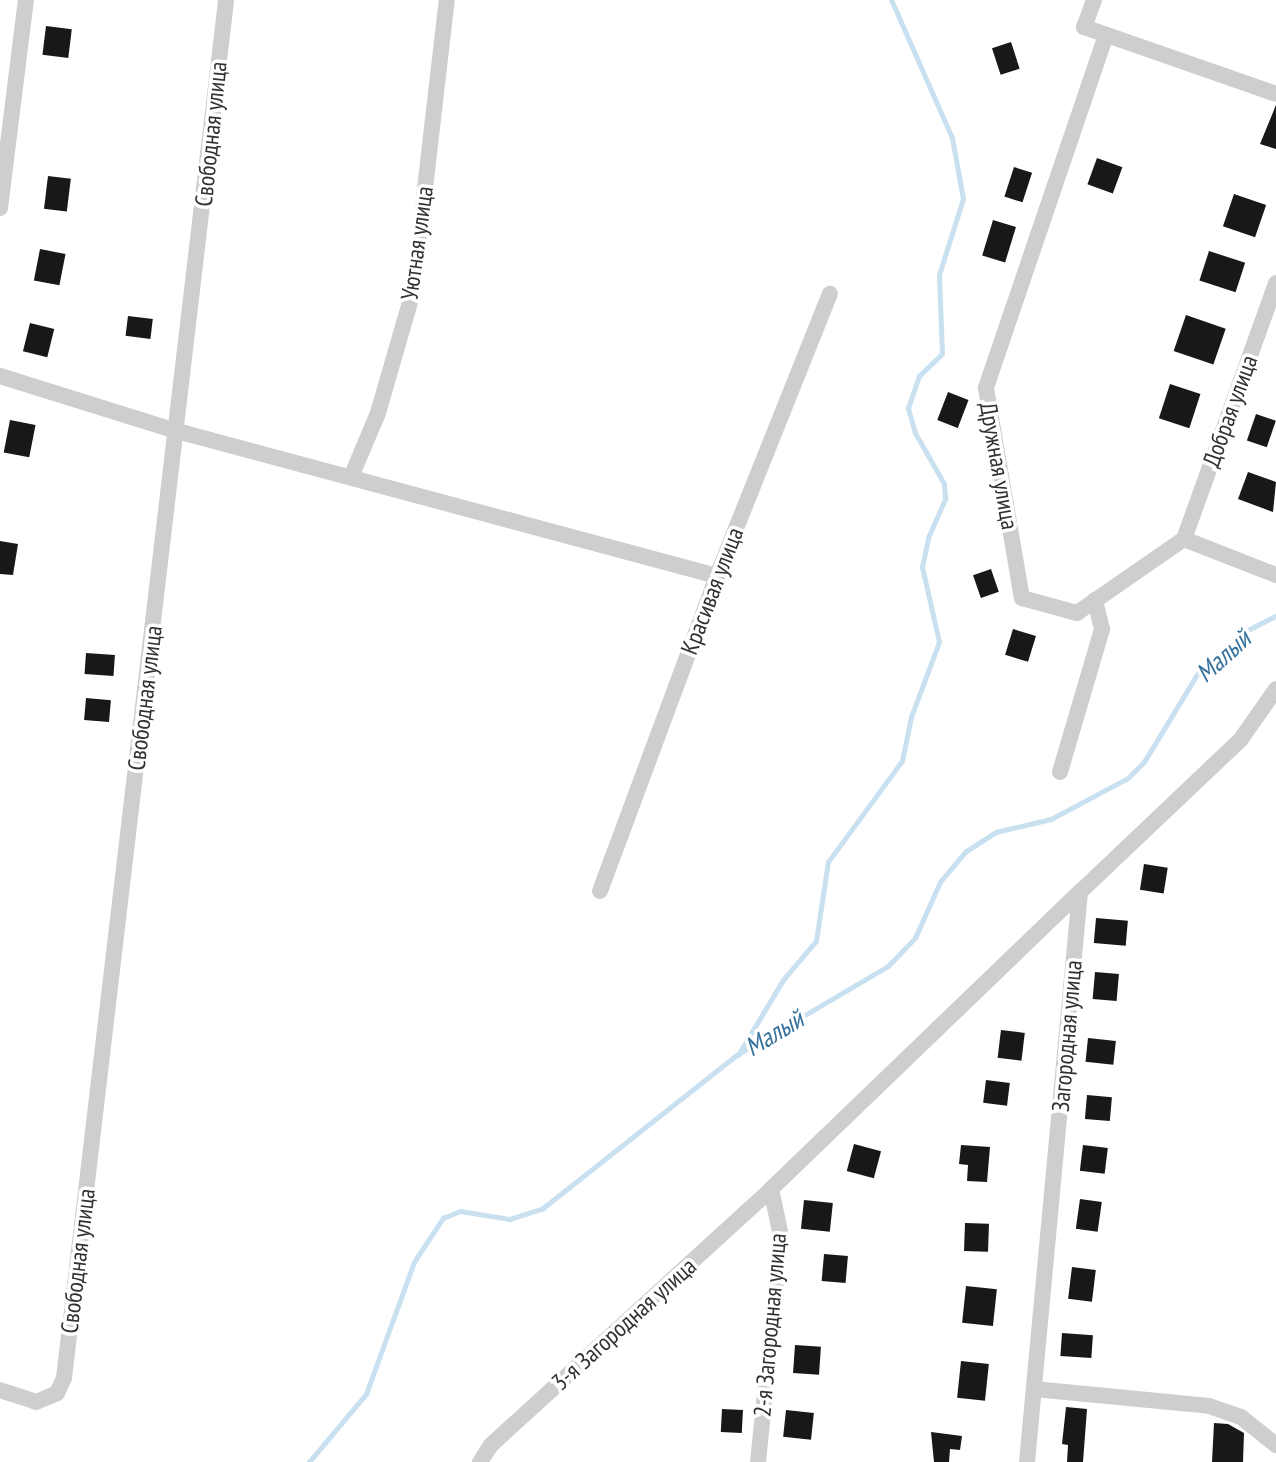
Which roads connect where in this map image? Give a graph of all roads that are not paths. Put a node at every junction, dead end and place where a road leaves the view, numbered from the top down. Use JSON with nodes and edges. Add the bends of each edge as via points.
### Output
{"nodes":[{"id":1,"x":26,"y":0,"type":"edge"},
{"id":2,"x":226,"y":0,"type":"edge"},
{"id":3,"x":447,"y":0,"type":"edge"},
{"id":4,"x":1094,"y":0,"type":"edge"},
{"id":5,"x":1106,"y":35,"type":"junction"},
{"id":6,"x":1276,"y":94,"type":"edge"},
{"id":7,"x":0,"y":208,"type":"edge"},
{"id":8,"x":1276,"y":283,"type":"edge"},
{"id":9,"x":830,"y":293,"type":"dead end"},
{"id":10,"x":0,"y":376,"type":"edge"},
{"id":11,"x":177,"y":431,"type":"junction"},
{"id":12,"x":351,"y":477,"type":"junction"},
{"id":13,"x":1184,"y":539,"type":"junction"},
{"id":14,"x":1276,"y":575,"type":"edge"},
{"id":15,"x":717,"y":576,"type":"junction"},
{"id":16,"x":1095,"y":600,"type":"junction"},
{"id":17,"x":1276,"y":690,"type":"edge"},
{"id":18,"x":1060,"y":772,"type":"dead end"},
{"id":19,"x":600,"y":891,"type":"dead end"},
{"id":20,"x":1080,"y":892,"type":"junction"},
{"id":21,"x":771,"y":1189,"type":"junction"},
{"id":22,"x":1034,"y":1389,"type":"junction"},
{"id":23,"x":0,"y":1390,"type":"edge"},
{"id":24,"x":1276,"y":1445,"type":"edge"},
{"id":25,"x":480,"y":1462,"type":"edge"},
{"id":26,"x":758,"y":1462,"type":"edge"},
{"id":27,"x":1027,"y":1462,"type":"edge"}],
"edges":[{"from":1,"to":7,"type":"street"},
{"from":2,"to":11,"type":"street","name":"Свободная улица"},
{"from":3,"to":12,"type":"street","name":"Уютная улица","via":[[413,292],[378,413]]},
{"from":4,"to":5,"type":"street","via":[[1084,27]]},
{"from":5,"to":6,"type":"street"},
{"from":5,"to":16,"type":"street","name":"Дружная улица","via":[[986,388],[1022,598],[1077,613]]},
{"from":8,"to":13,"type":"street","name":"Добрая улица"},
{"from":9,"to":15,"type":"street","name":"Красивая улица"},
{"from":10,"to":11,"type":"street"},
{"from":11,"to":12,"type":"street"},
{"from":11,"to":23,"type":"street","name":"Свободная улица","via":[[65,1365],[57,1393],[36,1402]]},
{"from":12,"to":15,"type":"street"},
{"from":13,"to":14,"type":"street"},
{"from":13,"to":16,"type":"street","name":"Дружная улица"},
{"from":15,"to":19,"type":"street","name":"Красивая улица"},
{"from":16,"to":18,"type":"street","via":[[1102,629]]},
{"from":17,"to":20,"type":"street","via":[[1241,739]]},
{"from":20,"to":21,"type":"street","name":"3-я Загородная улица"},
{"from":20,"to":22,"type":"street","name":"Загородная улица"},
{"from":21,"to":25,"type":"street","name":"3-я Загородная улица","via":[[491,1445]]},
{"from":21,"to":26,"type":"street","name":"2-я Загородная улица","via":[[781,1236]]},
{"from":22,"to":24,"type":"street","via":[[1209,1406],[1241,1417]]},
{"from":22,"to":27,"type":"street","name":"Загородная улица"}]}
